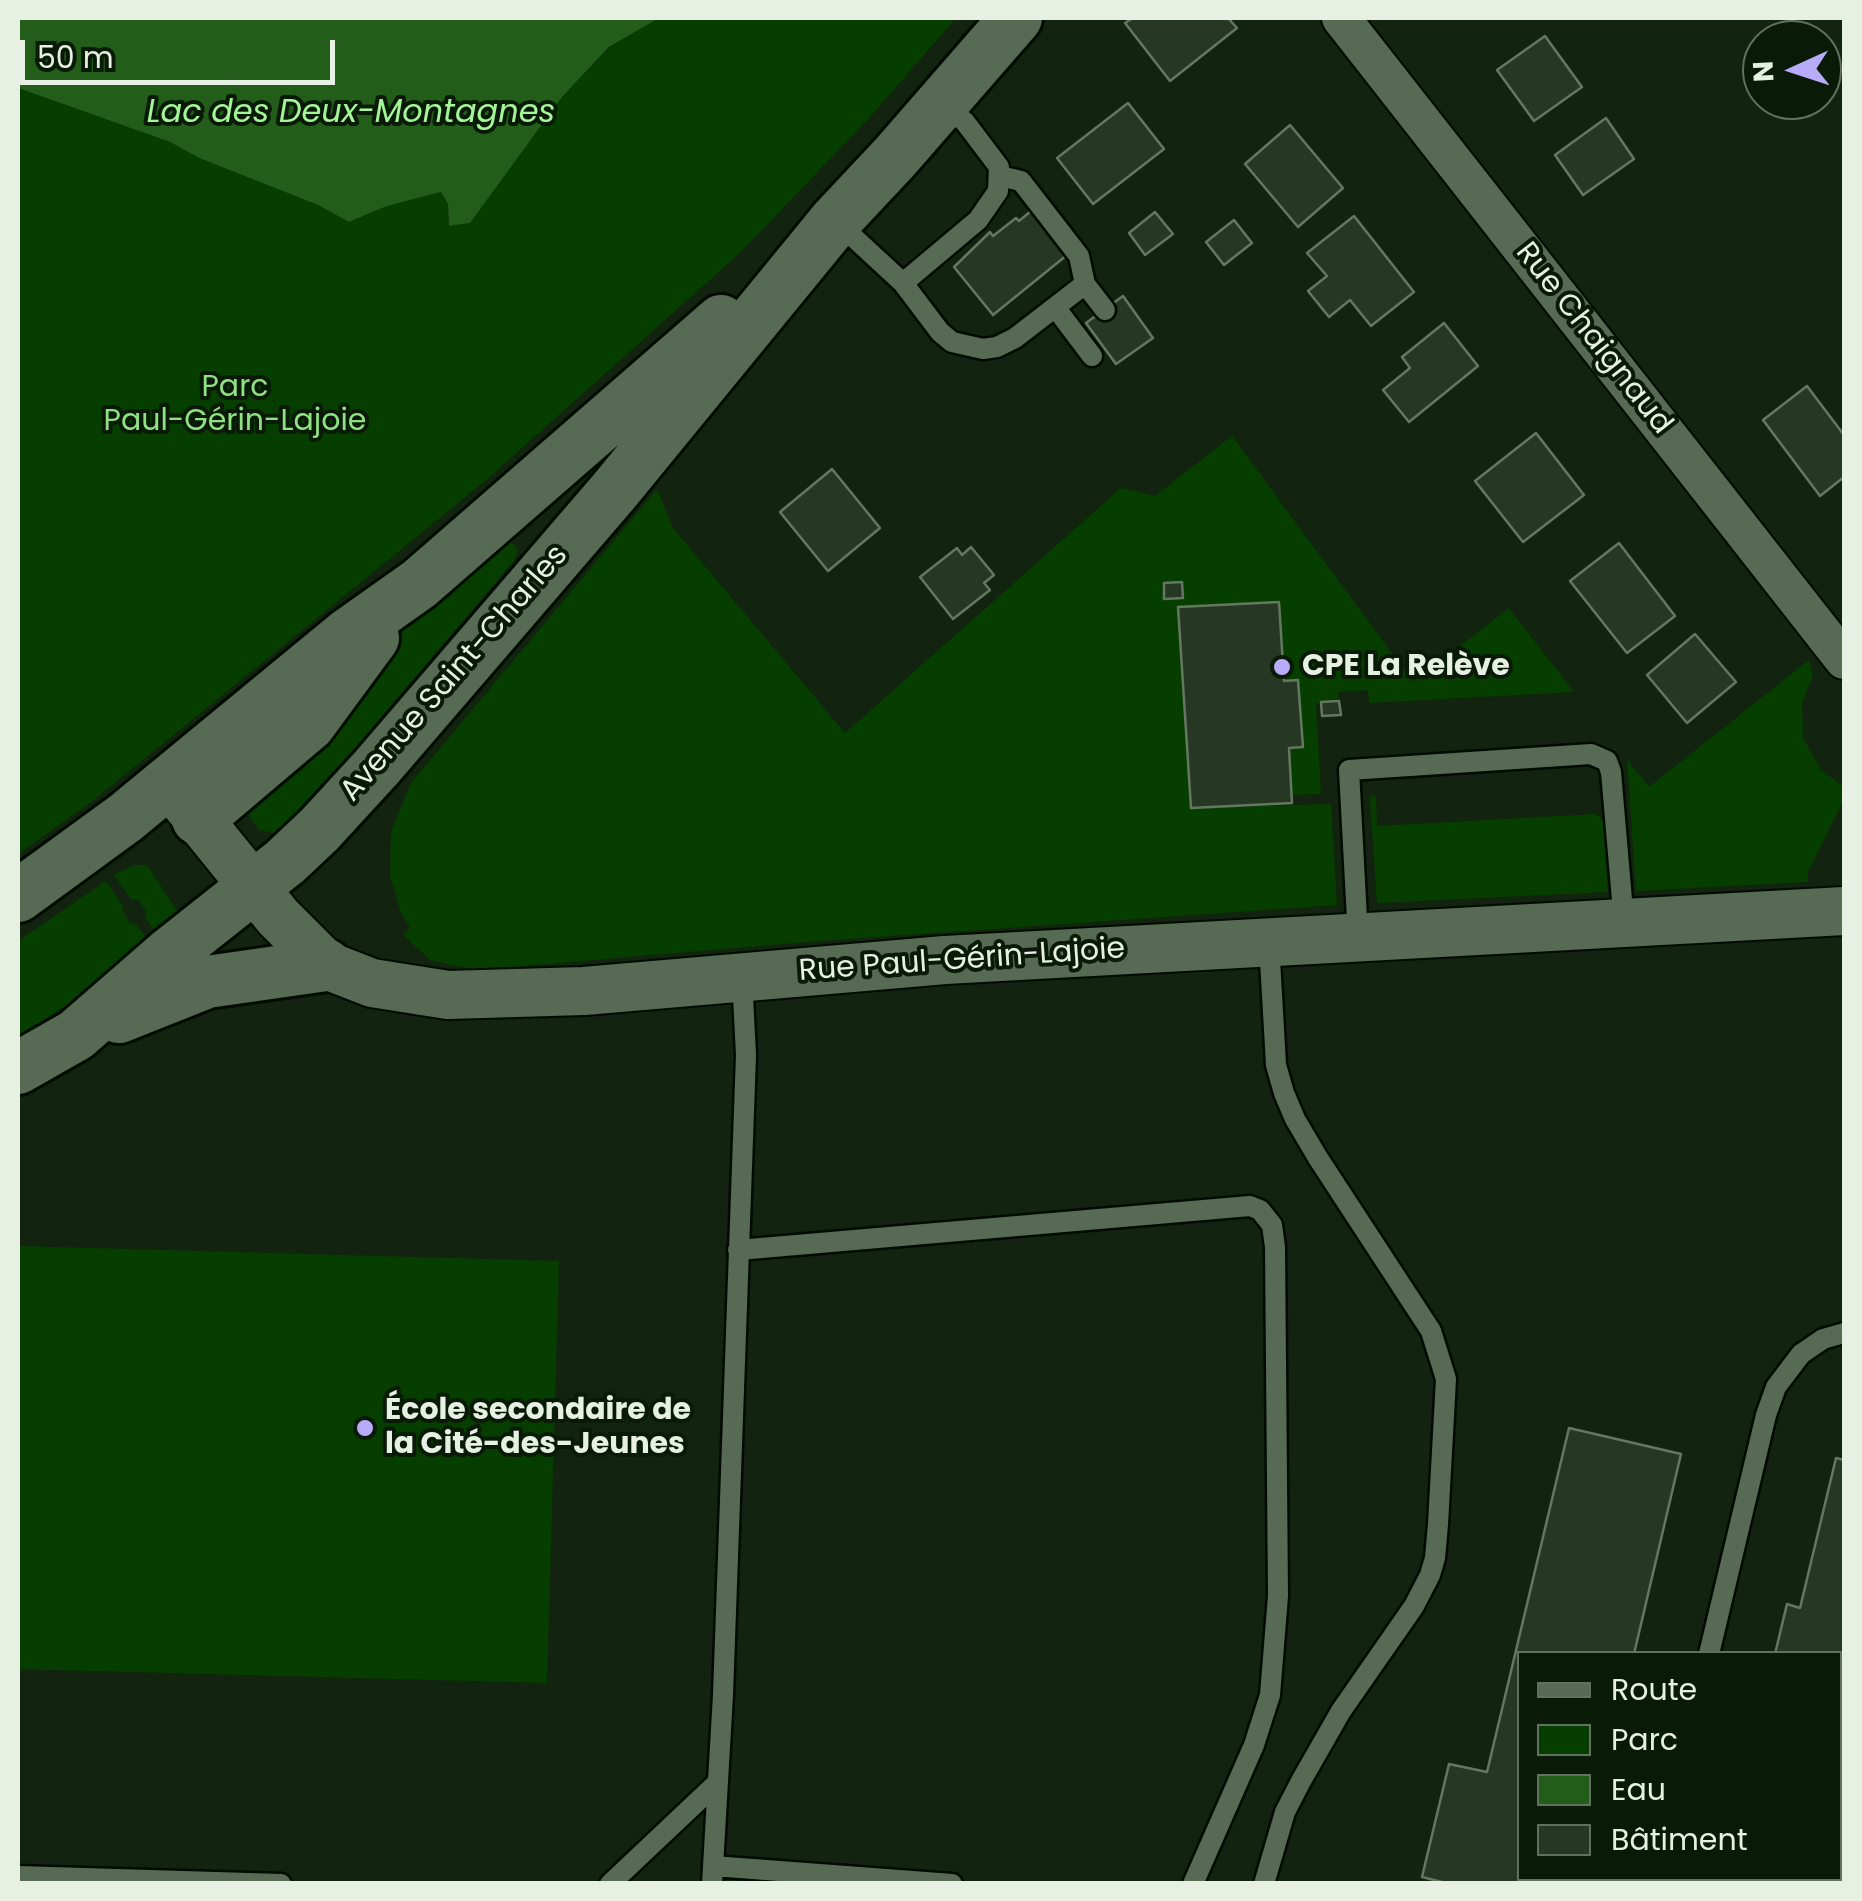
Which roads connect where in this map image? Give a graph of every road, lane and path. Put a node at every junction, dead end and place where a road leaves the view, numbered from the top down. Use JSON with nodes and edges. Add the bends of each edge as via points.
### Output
{"nodes":[{"id":1,"x":1016,"y":18,"type":"edge"},
{"id":2,"x":1341,"y":18,"type":"edge"},
{"id":3,"x":942,"y":104,"type":"junction"},
{"id":4,"x":1000,"y":176,"type":"junction"},
{"id":5,"x":835,"y":221,"type":"junction"},
{"id":6,"x":904,"y":283,"type":"junction"},
{"id":7,"x":1085,"y":284,"type":"junction"},
{"id":8,"x":1055,"y":307,"type":"junction"},
{"id":9,"x":1105,"y":310,"type":"dead end"},
{"id":10,"x":1092,"y":356,"type":"dead end"},
{"id":11,"x":1844,"y":660,"type":"edge"},
{"id":12,"x":184,"y":800,"type":"junction"},
{"id":13,"x":254,"y":887,"type":"junction"},
{"id":14,"x":26,"y":894,"type":"edge"},
{"id":15,"x":1844,"y":911,"type":"edge"},
{"id":16,"x":1624,"y":923,"type":"junction"},
{"id":17,"x":1358,"y":938,"type":"junction"},
{"id":18,"x":1268,"y":942,"type":"junction"},
{"id":19,"x":326,"y":965,"type":"junction"},
{"id":20,"x":742,"y":977,"type":"junction"},
{"id":21,"x":76,"y":1035,"type":"junction"},
{"id":22,"x":18,"y":1068,"type":"edge"},
{"id":23,"x":738,"y":1250,"type":"junction"},
{"id":24,"x":1844,"y":1334,"type":"edge"},
{"id":25,"x":1709,"y":1651,"type":"edge"},
{"id":26,"x":718,"y":1782,"type":"junction"},
{"id":27,"x":712,"y":1875,"type":"edge"},
{"id":28,"x":18,"y":1876,"type":"edge"},
{"id":29,"x":195,"y":1883,"type":"edge"},
{"id":30,"x":281,"y":1884,"type":"edge"},
{"id":31,"x":610,"y":1884,"type":"edge"},
{"id":32,"x":952,"y":1884,"type":"edge"},
{"id":33,"x":1193,"y":1884,"type":"edge"},
{"id":34,"x":1264,"y":1884,"type":"edge"}],
"edges":[{"from":1,"to":3,"type":"main road","name":"Avenue Saint-Charles"},
{"from":2,"to":11,"type":"street","name":"Rue Chaignaud"},
{"from":3,"to":4,"type":"lane","via":[[983,142]]},
{"from":3,"to":5,"type":"main road","name":"Avenue Saint-Charles"},
{"from":4,"to":6,"type":"lane","via":[[998,192],[978,220]]},
{"from":4,"to":7,"type":"lane","via":[[1022,181],[1079,256]]},
{"from":5,"to":6,"type":"lane"},
{"from":5,"to":12,"type":"main road","name":"Avenue Saint-Charles","via":[[419,584],[347,635]]},
{"from":5,"to":13,"type":"main road","name":"Avenue Saint-Charles","via":[[376,768]]},
{"from":6,"to":8,"type":"lane","via":[[940,332],[964,347],[997,347]]},
{"from":7,"to":8,"type":"lane"},
{"from":7,"to":9,"type":"lane"},
{"from":8,"to":10,"type":"lane"},
{"from":12,"to":13,"type":"street","name":"Rue Paul-Gérin-Lajoie"},
{"from":12,"to":14,"type":"main road","name":"Avenue Saint-Charles"},
{"from":13,"to":19,"type":"street","name":"Rue Paul-Gérin-Lajoie"},
{"from":13,"to":21,"type":"main road","name":"Avenue Saint-Charles"},
{"from":15,"to":16,"type":"street","name":"Rue Paul-Gérin-Lajoie"},
{"from":16,"to":17,"type":"street","name":"Rue Paul-Gérin-Lajoie"},
{"from":16,"to":17,"type":"lane","via":[[1611,772],[1607,761],[1592,754],[1348,770]]},
{"from":17,"to":18,"type":"street","name":"Rue Paul-Gérin-Lajoie"},
{"from":18,"to":20,"type":"street","name":"Rue Paul-Gérin-Lajoie"},
{"from":18,"to":34,"type":"lane","via":[[1284,1093],[1302,1132],[1431,1331],[1446,1379],[1430,1575],[1301,1781]]},
{"from":19,"to":20,"type":"street","name":"Rue Paul-Gérin-Lajoie","via":[[372,983],[448,996]]},
{"from":19,"to":21,"type":"main road","via":[[191,987]]},
{"from":20,"to":23,"type":"lane","via":[[746,1055]]},
{"from":21,"to":22,"type":"main road","name":"Avenue Saint-Charles"},
{"from":23,"to":26,"type":"lane"},
{"from":23,"to":33,"type":"lane","via":[[1250,1206],[1272,1225],[1278,1596],[1270,1695]]},
{"from":24,"to":25,"type":"lane","via":[[1801,1354],[1776,1387]]},
{"from":26,"to":27,"type":"lane"},
{"from":26,"to":31,"type":"lane"},
{"from":27,"to":32,"type":"lane"},
{"from":28,"to":29,"type":"lane"},
{"from":29,"to":30,"type":"lane"}]}
